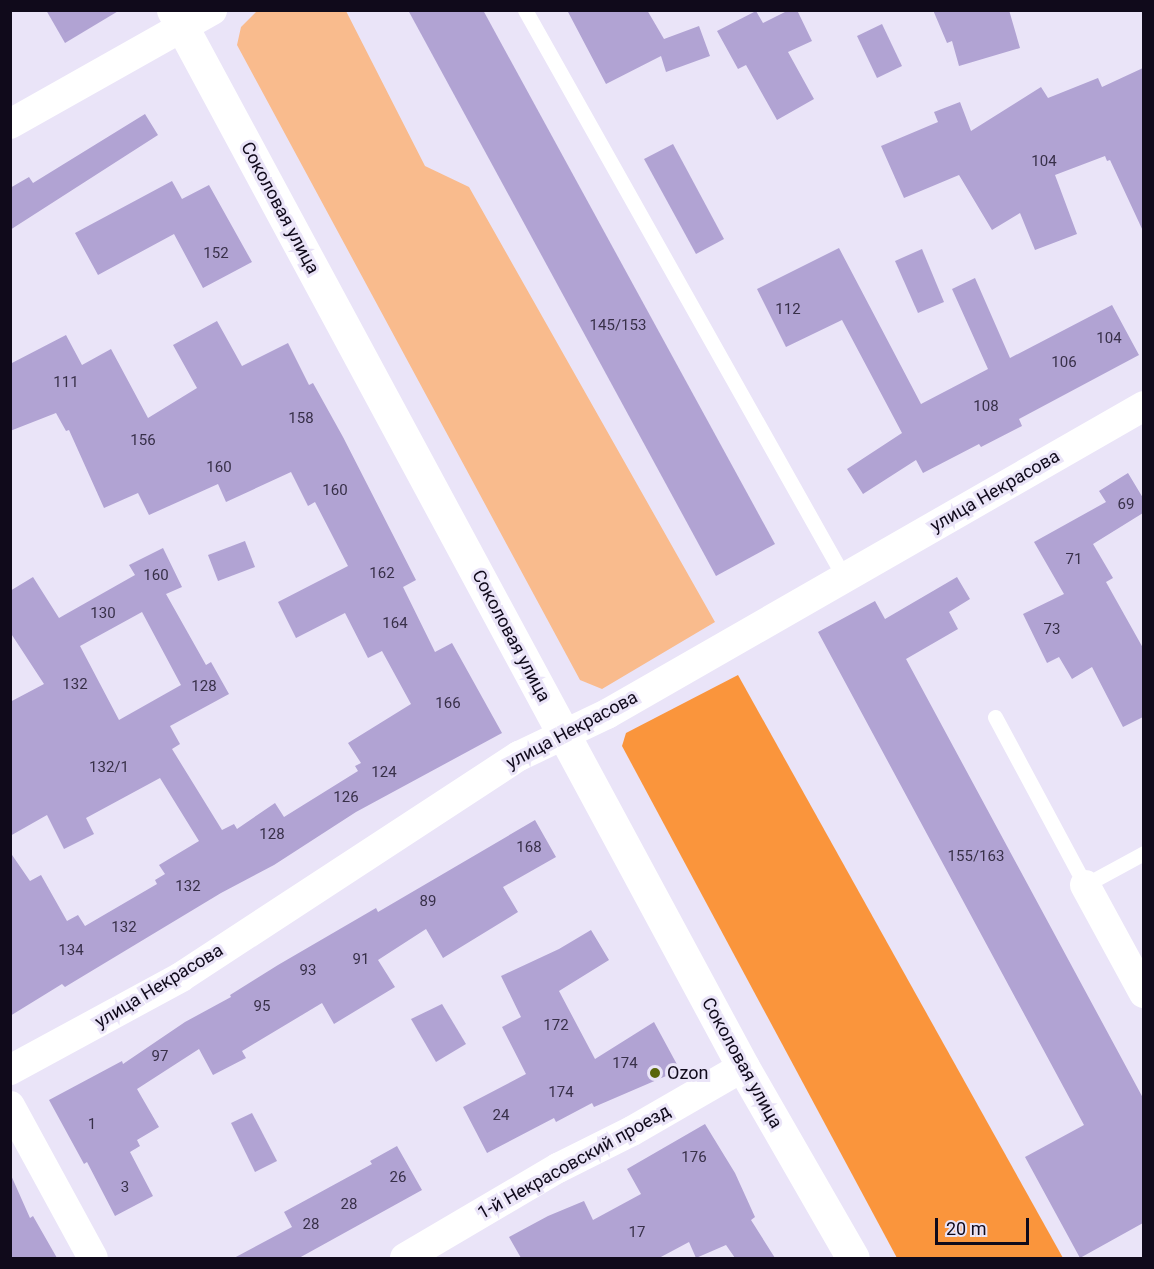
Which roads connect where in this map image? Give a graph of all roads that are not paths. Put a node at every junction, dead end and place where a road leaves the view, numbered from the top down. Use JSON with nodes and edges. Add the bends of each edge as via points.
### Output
{"nodes":[{"id":1,"x":212,"y":10,"type":"edge"},
{"id":2,"x":525,"y":10,"type":"edge"},
{"id":3,"x":178,"y":19,"type":"edge"},
{"id":4,"x":10,"y":124,"type":"edge"},
{"id":5,"x":1143,"y":406,"type":"edge"},
{"id":6,"x":843,"y":577,"type":"junction"},
{"id":7,"x":995,"y":717,"type":"dead end"},
{"id":8,"x":564,"y":734,"type":"junction"},
{"id":9,"x":1143,"y":853,"type":"edge"},
{"id":10,"x":1085,"y":885,"type":"junction"},
{"id":11,"x":1143,"y":993,"type":"edge"},
{"id":12,"x":743,"y":1067,"type":"junction"},
{"id":13,"x":10,"y":1070,"type":"edge"},
{"id":14,"x":10,"y":1106,"type":"edge"},
{"id":15,"x":93,"y":1258,"type":"edge"},
{"id":16,"x":405,"y":1258,"type":"edge"},
{"id":17,"x":853,"y":1258,"type":"edge"}],
"edges":[{"from":1,"to":3,"type":"street"},
{"from":2,"to":6,"type":"lane"},
{"from":3,"to":4,"type":"street"},
{"from":3,"to":8,"type":"main road","name":"Соколовая улица"},
{"from":5,"to":6,"type":"street","name":"улица Некрасова"},
{"from":6,"to":8,"type":"street","name":"улица Некрасова","via":[[607,714]]},
{"from":7,"to":10,"type":"lane"},
{"from":8,"to":12,"type":"main road","name":"Соколовая улица"},
{"from":8,"to":13,"type":"street","name":"улица Некрасова","via":[[519,756],[181,977]]},
{"from":9,"to":10,"type":"lane"},
{"from":10,"to":11,"type":"street"},
{"from":12,"to":16,"type":"street","name":"1-й Некрасовский проезд","via":[[558,1168]]},
{"from":12,"to":17,"type":"main road","name":"Соколовая улица"},
{"from":14,"to":15,"type":"street"}]}
